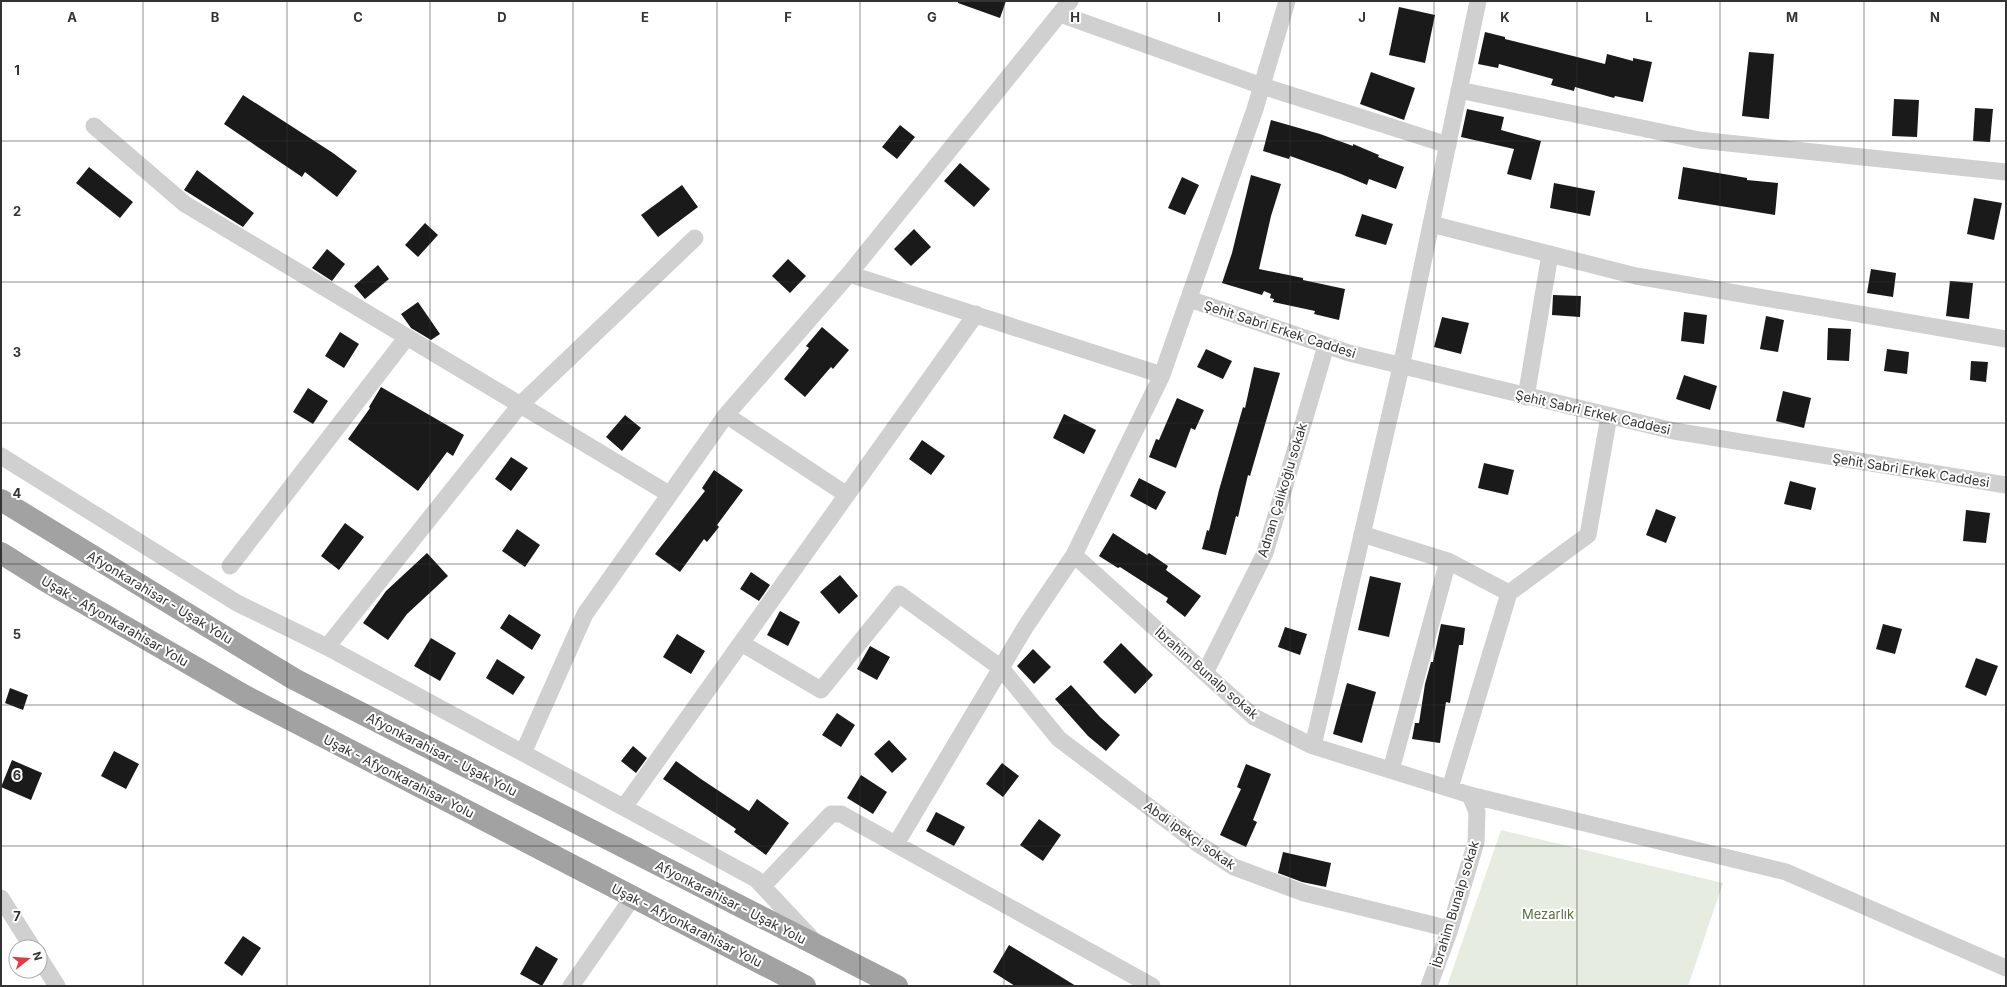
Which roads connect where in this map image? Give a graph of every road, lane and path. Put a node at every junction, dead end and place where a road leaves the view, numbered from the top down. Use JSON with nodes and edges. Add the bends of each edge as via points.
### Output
{"nodes":[{"id":1,"x":1287,"y":1,"type":"edge"},
{"id":2,"x":1478,"y":1,"type":"edge"},
{"id":3,"x":1065,"y":7,"type":"edge"},
{"id":4,"x":1262,"y":86,"type":"junction"},
{"id":5,"x":1459,"y":90,"type":"junction"},
{"id":6,"x":94,"y":126,"type":"dead end"},
{"id":7,"x":1448,"y":145,"type":"junction"},
{"id":8,"x":2006,"y":172,"type":"edge"},
{"id":9,"x":1431,"y":224,"type":"junction"},
{"id":10,"x":695,"y":238,"type":"dead end"},
{"id":11,"x":1550,"y":254,"type":"junction"},
{"id":12,"x":849,"y":274,"type":"junction"},
{"id":13,"x":1189,"y":299,"type":"junction"},
{"id":14,"x":976,"y":314,"type":"junction"},
{"id":15,"x":407,"y":337,"type":"junction"},
{"id":16,"x":2006,"y":339,"type":"edge"},
{"id":17,"x":1326,"y":346,"type":"junction"},
{"id":18,"x":1401,"y":366,"type":"junction"},
{"id":19,"x":1162,"y":375,"type":"junction"},
{"id":20,"x":1526,"y":397,"type":"junction"},
{"id":21,"x":520,"y":405,"type":"junction"},
{"id":22,"x":726,"y":415,"type":"junction"},
{"id":23,"x":1609,"y":416,"type":"junction"},
{"id":24,"x":1,"y":456,"type":"edge"},
{"id":25,"x":2006,"y":485,"type":"edge"},
{"id":26,"x":669,"y":494,"type":"junction"},
{"id":27,"x":847,"y":494,"type":"junction"},
{"id":28,"x":1,"y":500,"type":"edge"},
{"id":29,"x":1362,"y":534,"type":"junction"},
{"id":30,"x":1,"y":553,"type":"edge"},
{"id":31,"x":1074,"y":555,"type":"junction"},
{"id":32,"x":1448,"y":562,"type":"junction"},
{"id":33,"x":230,"y":566,"type":"dead end"},
{"id":34,"x":1509,"y":592,"type":"junction"},
{"id":35,"x":741,"y":643,"type":"junction"},
{"id":36,"x":327,"y":647,"type":"junction"},
{"id":37,"x":1001,"y":668,"type":"junction"},
{"id":38,"x":1205,"y":673,"type":"junction"},
{"id":39,"x":1313,"y":746,"type":"junction"},
{"id":40,"x":523,"y":753,"type":"junction"},
{"id":41,"x":1391,"y":770,"type":"junction"},
{"id":42,"x":1450,"y":788,"type":"junction"},
{"id":43,"x":1470,"y":795,"type":"junction"},
{"id":44,"x":624,"y":807,"type":"junction"},
{"id":45,"x":896,"y":844,"type":"junction"},
{"id":46,"x":763,"y":886,"type":"junction"},
{"id":47,"x":634,"y":897,"type":"junction"},
{"id":48,"x":1,"y":898,"type":"edge"},
{"id":49,"x":1450,"y":929,"type":"junction"},
{"id":50,"x":27,"y":939,"type":"edge"},
{"id":51,"x":820,"y":947,"type":"junction"},
{"id":52,"x":2006,"y":968,"type":"edge"},
{"id":53,"x":48,"y":972,"type":"edge"},
{"id":54,"x":57,"y":986,"type":"edge"},
{"id":55,"x":572,"y":986,"type":"edge"},
{"id":56,"x":805,"y":986,"type":"edge"},
{"id":57,"x":897,"y":986,"type":"edge"},
{"id":58,"x":1152,"y":986,"type":"edge"},
{"id":59,"x":1429,"y":986,"type":"edge"}],
"edges":[{"from":1,"to":4,"type":"street"},
{"from":2,"to":5,"type":"street"},
{"from":3,"to":4,"type":"street"},
{"from":3,"to":12,"type":"street"},
{"from":4,"to":7,"type":"street"},
{"from":4,"to":13,"type":"street"},
{"from":5,"to":7,"type":"street"},
{"from":5,"to":8,"type":"street","via":[[1699,140]]},
{"from":6,"to":15,"type":"street","via":[[185,204]]},
{"from":7,"to":9,"type":"street"},
{"from":9,"to":11,"type":"street"},
{"from":9,"to":18,"type":"street"},
{"from":10,"to":21,"type":"street"},
{"from":11,"to":16,"type":"street","via":[[1636,276]]},
{"from":11,"to":20,"type":"street"},
{"from":12,"to":14,"type":"street"},
{"from":12,"to":22,"type":"street"},
{"from":13,"to":17,"type":"street","name":"Şehit Sabri Erkek Caddesi"},
{"from":13,"to":19,"type":"street"},
{"from":14,"to":19,"type":"street"},
{"from":14,"to":27,"type":"street"},
{"from":15,"to":21,"type":"street"},
{"from":15,"to":33,"type":"street"},
{"from":17,"to":18,"type":"street","name":"Şehit Sabri Erkek Caddesi"},
{"from":17,"to":38,"type":"street","name":"Adnan Çalıkoğlu sokak","via":[[1265,552]]},
{"from":18,"to":20,"type":"street","name":"Şehit Sabri Erkek Caddesi"},
{"from":18,"to":29,"type":"street"},
{"from":19,"to":31,"type":"street"},
{"from":20,"to":23,"type":"street","name":"Şehit Sabri Erkek Caddesi"},
{"from":21,"to":26,"type":"street"},
{"from":21,"to":36,"type":"street"},
{"from":22,"to":26,"type":"street"},
{"from":22,"to":27,"type":"street"},
{"from":23,"to":25,"type":"street","name":"Şehit Sabri Erkek Caddesi","via":[[1674,431]]},
{"from":23,"to":34,"type":"street","via":[[1588,534]]},
{"from":24,"to":36,"type":"street","via":[[237,603]]},
{"from":26,"to":40,"type":"street","via":[[585,614]]},
{"from":27,"to":35,"type":"street"},
{"from":28,"to":51,"type":"highway","name":"Afyonkarahisar - Uşak Yolu","via":[[294,679]]},
{"from":29,"to":32,"type":"street"},
{"from":29,"to":39,"type":"street"},
{"from":30,"to":47,"type":"highway","name":"Uşak - Afyonkarahisar Yolu","via":[[245,696]]},
{"from":31,"to":37,"type":"street"},
{"from":31,"to":38,"type":"street","name":"İbrahim Bunalp sokak"},
{"from":32,"to":34,"type":"street"},
{"from":32,"to":41,"type":"street"},
{"from":34,"to":42,"type":"street"},
{"from":35,"to":37,"type":"street","name":"Abdi ipekçi sokak","via":[[821,690],[899,594]]},
{"from":35,"to":44,"type":"street"},
{"from":36,"to":40,"type":"street"},
{"from":37,"to":45,"type":"street"},
{"from":37,"to":49,"type":"street","name":"Abdi ipekçi sokak","via":[[1059,740],[1196,843],[1234,867],[1304,893]]},
{"from":38,"to":39,"type":"street","name":"İbrahim Bunalp sokak","via":[[1254,717]]},
{"from":39,"to":41,"type":"street","name":"İbrahim Bunalp sokak"},
{"from":40,"to":44,"type":"street"},
{"from":41,"to":42,"type":"street","name":"İbrahim Bunalp sokak"},
{"from":42,"to":43,"type":"street","name":"İbrahim Bunalp sokak"},
{"from":43,"to":49,"type":"street","name":"İbrahim Bunalp sokak","via":[[1477,812],[1476,842]]},
{"from":43,"to":52,"type":"street","via":[[1786,872]]},
{"from":44,"to":46,"type":"street","via":[[756,879]]},
{"from":45,"to":46,"type":"street","via":[[841,814],[831,814]]},
{"from":45,"to":58,"type":"street"},
{"from":46,"to":51,"type":"street"},
{"from":47,"to":55,"type":"street"},
{"from":47,"to":56,"type":"highway","name":"Uşak - Afyonkarahisar Yolu"},
{"from":48,"to":50,"type":"street"},
{"from":49,"to":59,"type":"street","name":"İbrahim Bunalp sokak"},
{"from":51,"to":57,"type":"highway","name":"Afyonkarahisar - Uşak Yolu"},
{"from":53,"to":54,"type":"street"}]}
